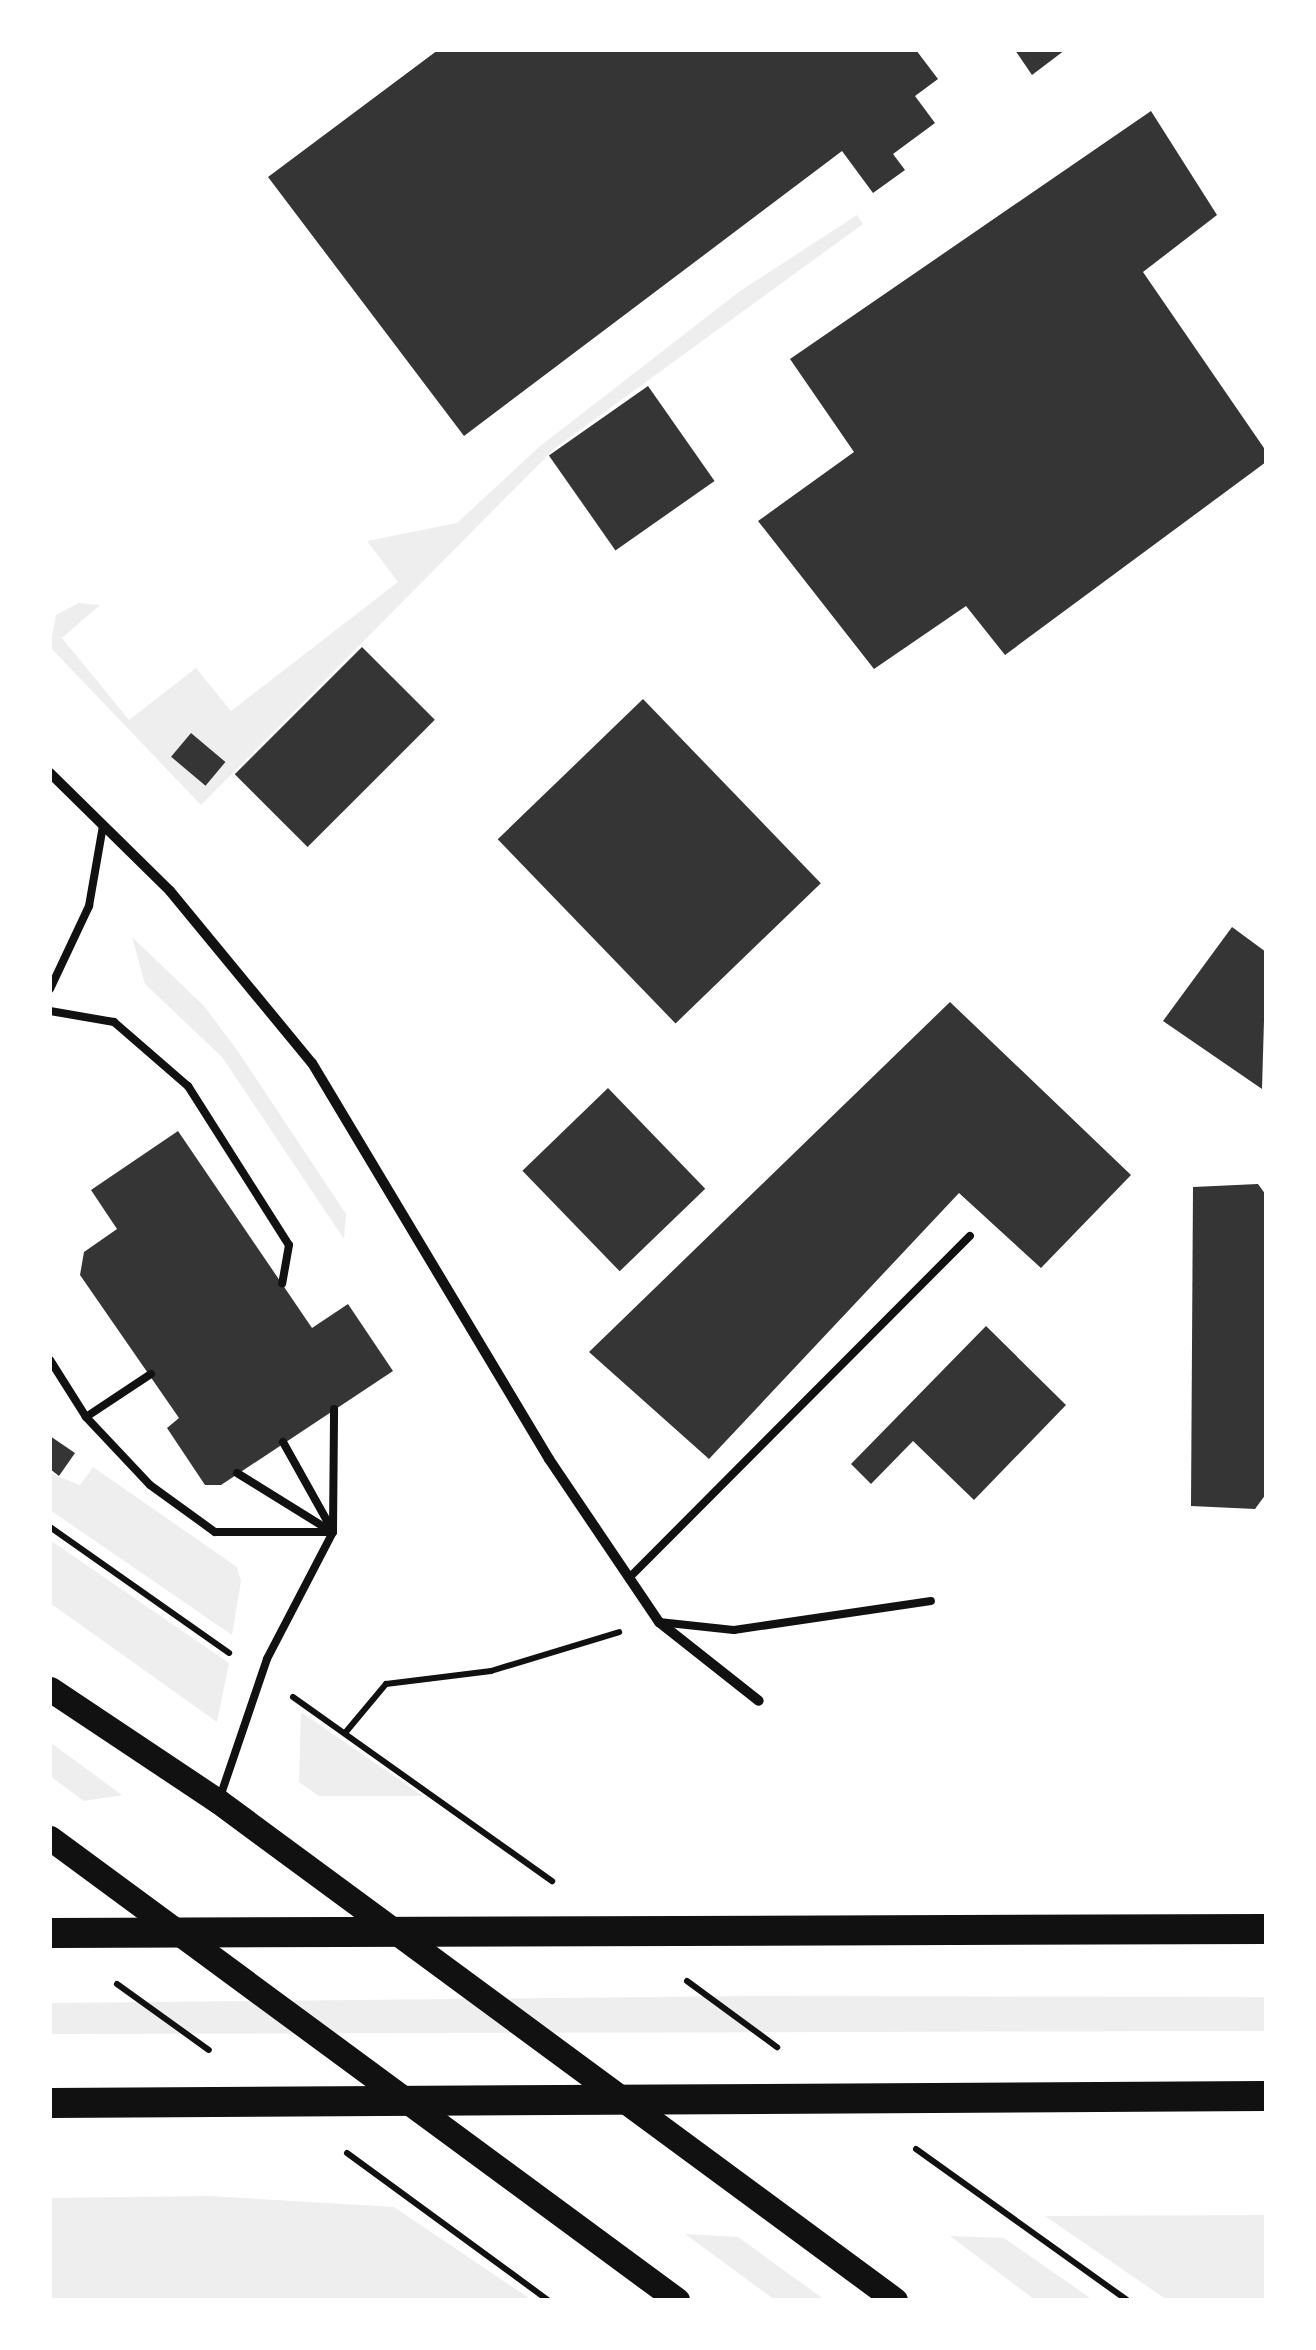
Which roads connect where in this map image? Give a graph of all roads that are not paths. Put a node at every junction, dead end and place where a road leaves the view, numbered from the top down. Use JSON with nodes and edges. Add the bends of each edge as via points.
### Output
{"nodes":[{"id":1,"x":50,"y":773,"type":"edge"},
{"id":2,"x":103,"y":826,"type":"junction"},
{"id":3,"x":50,"y":989,"type":"edge"},
{"id":4,"x":50,"y":1012,"type":"edge"},
{"id":5,"x":970,"y":1236,"type":"dead end"},
{"id":6,"x":282,"y":1283,"type":"dead end"},
{"id":7,"x":50,"y":1360,"type":"edge"},
{"id":8,"x":151,"y":1374,"type":"dead end"},
{"id":9,"x":334,"y":1408,"type":"dead end"},
{"id":10,"x":86,"y":1417,"type":"junction"},
{"id":11,"x":283,"y":1442,"type":"dead end"},
{"id":12,"x":237,"y":1474,"type":"dead end"},
{"id":13,"x":333,"y":1532,"type":"junction"},
{"id":14,"x":629,"y":1578,"type":"junction"},
{"id":15,"x":931,"y":1601,"type":"dead end"},
{"id":16,"x":659,"y":1622,"type":"junction"},
{"id":17,"x":50,"y":1689,"type":"edge"},
{"id":18,"x":758,"y":1701,"type":"dead end"},
{"id":19,"x":218,"y":1802,"type":"junction"},
{"id":20,"x":50,"y":1838,"type":"edge"},
{"id":21,"x":1266,"y":1928,"type":"edge"},
{"id":22,"x":50,"y":1933,"type":"edge"},
{"id":23,"x":1266,"y":2096,"type":"edge"},
{"id":24,"x":102,"y":2102,"type":"junction"},
{"id":25,"x":50,"y":2103,"type":"edge"},
{"id":26,"x":50,"y":2122,"type":"edge"},
{"id":27,"x":677,"y":2300,"type":"edge"},
{"id":28,"x":895,"y":2300,"type":"edge"}],
"edges":[{"from":1,"to":2,"type":"street"},
{"from":2,"to":3,"type":"lane","via":[[89,906]]},
{"from":2,"to":14,"type":"street","via":[[170,890],[312,1063],[549,1459]]},
{"from":4,"to":6,"type":"lane","via":[[114,1022],[188,1086],[289,1245]]},
{"from":5,"to":14,"type":"lane"},
{"from":7,"to":10,"type":"lane"},
{"from":8,"to":10,"type":"lane"},
{"from":9,"to":13,"type":"lane"},
{"from":10,"to":13,"type":"lane","via":[[150,1485],[215,1532]]},
{"from":11,"to":13,"type":"lane"},
{"from":12,"to":13,"type":"lane"},
{"from":13,"to":19,"type":"lane","via":[[268,1659]]},
{"from":14,"to":16,"type":"street"},
{"from":15,"to":16,"type":"lane","via":[[734,1630]]},
{"from":16,"to":18,"type":"street"},
{"from":17,"to":19,"type":"main road"},
{"from":19,"to":28,"type":"main road"},
{"from":20,"to":27,"type":"main road"},
{"from":21,"to":22,"type":"highway"},
{"from":23,"to":24,"type":"highway"},
{"from":24,"to":25,"type":"highway"},
{"from":24,"to":26,"type":"highway"}]}
